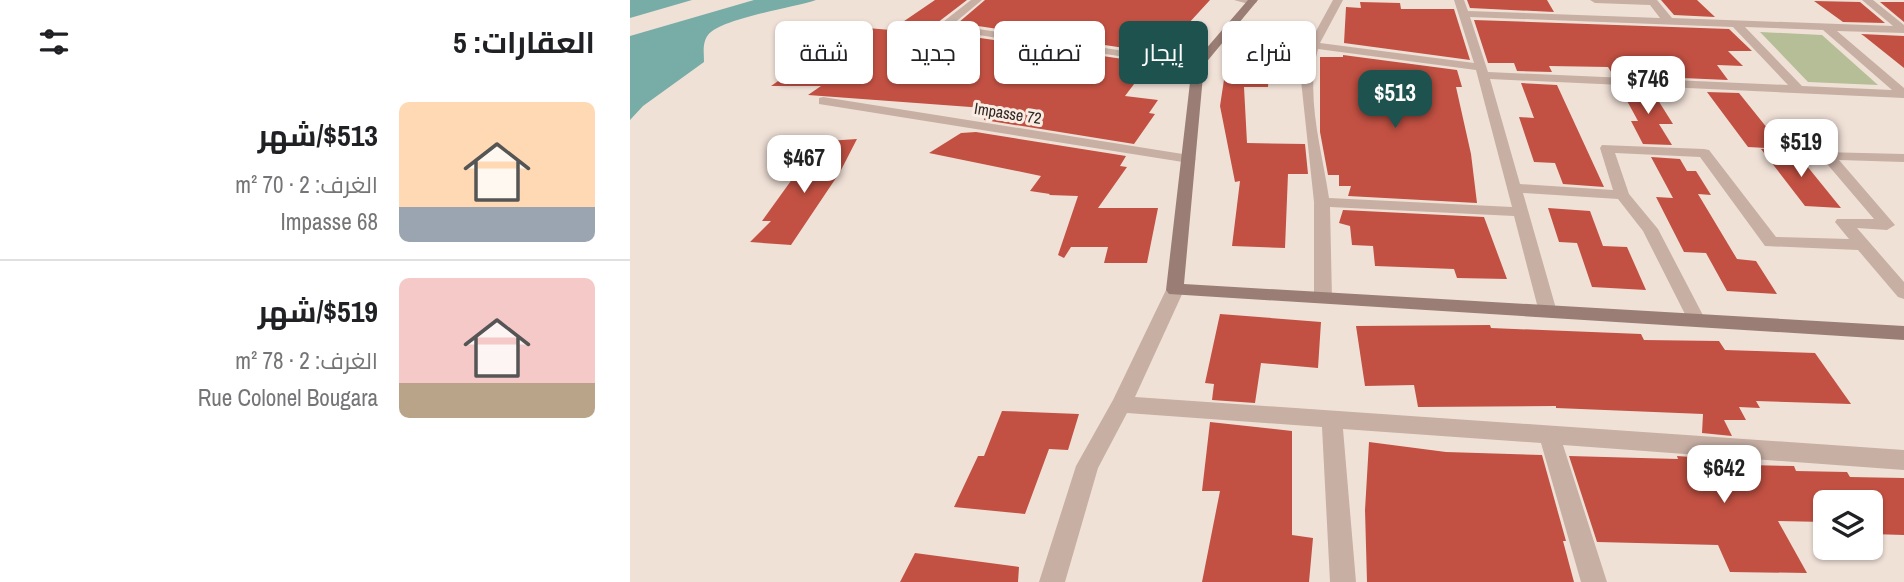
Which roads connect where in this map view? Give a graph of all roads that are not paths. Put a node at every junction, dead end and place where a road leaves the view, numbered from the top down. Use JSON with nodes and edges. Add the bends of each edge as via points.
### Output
{"nodes":[{"id":1,"x":977,"y":0,"type":"edge"},
{"id":2,"x":1338,"y":0,"type":"edge"},
{"id":3,"x":1595,"y":0,"type":"edge"},
{"id":4,"x":1867,"y":0,"type":"edge"},
{"id":5,"x":1248,"y":1,"type":"edge"},
{"id":6,"x":1461,"y":7,"type":"edge"},
{"id":7,"x":1233,"y":21,"type":"edge"},
{"id":8,"x":1669,"y":22,"type":"junction"},
{"id":9,"x":1737,"y":24,"type":"junction"},
{"id":10,"x":1827,"y":27,"type":"junction"},
{"id":11,"x":1904,"y":30,"type":"edge"},
{"id":12,"x":1222,"y":36,"type":"edge"},
{"id":13,"x":1316,"y":42,"type":"edge"},
{"id":14,"x":1316,"y":46,"type":"edge"},
{"id":15,"x":1119,"y":53,"type":"edge"},
{"id":16,"x":1208,"y":53,"type":"edge"},
{"id":17,"x":1482,"y":71,"type":"junction"},
{"id":18,"x":1196,"y":84,"type":"edge"},
{"id":19,"x":1307,"y":84,"type":"edge"},
{"id":20,"x":1799,"y":90,"type":"junction"},
{"id":21,"x":823,"y":101,"type":"dead end"},
{"id":22,"x":1904,"y":158,"type":"edge"},
{"id":23,"x":1189,"y":159,"type":"junction"},
{"id":24,"x":1514,"y":188,"type":"junction"},
{"id":25,"x":1622,"y":195,"type":"junction"},
{"id":26,"x":1322,"y":202,"type":"junction"},
{"id":27,"x":1521,"y":212,"type":"junction"},
{"id":28,"x":1863,"y":246,"type":"junction"},
{"id":29,"x":1175,"y":290,"type":"junction"},
{"id":30,"x":1904,"y":293,"type":"edge"},
{"id":31,"x":1324,"y":299,"type":"junction"},
{"id":32,"x":1548,"y":312,"type":"junction"},
{"id":33,"x":1697,"y":321,"type":"junction"},
{"id":34,"x":1904,"y":333,"type":"edge"},
{"id":35,"x":1121,"y":404,"type":"junction"},
{"id":36,"x":1332,"y":420,"type":"junction"},
{"id":37,"x":1549,"y":435,"type":"junction"},
{"id":38,"x":1904,"y":460,"type":"edge"},
{"id":39,"x":1052,"y":582,"type":"edge"},
{"id":40,"x":1343,"y":582,"type":"edge"},
{"id":41,"x":1594,"y":582,"type":"edge"}],
"edges":[{"from":1,"to":15,"type":"street","via":[[943,26]]},
{"from":2,"to":13,"type":"street"},
{"from":3,"to":8,"type":"street","via":[[1653,2]]},
{"from":4,"to":11,"type":"street"},
{"from":5,"to":7,"type":"street"},
{"from":6,"to":8,"type":"street"},
{"from":6,"to":17,"type":"street"},
{"from":8,"to":9,"type":"street"},
{"from":9,"to":10,"type":"street"},
{"from":9,"to":20,"type":"street"},
{"from":10,"to":11,"type":"street"},
{"from":10,"to":20,"type":"street","via":[[1904,94]]},
{"from":12,"to":16,"type":"street"},
{"from":14,"to":17,"type":"street"},
{"from":17,"to":20,"type":"street"},
{"from":17,"to":24,"type":"street"},
{"from":18,"to":23,"type":"street"},
{"from":19,"to":26,"type":"street"},
{"from":21,"to":23,"type":"street","name":"Impasse 72"},
{"from":22,"to":28,"type":"street","via":[[1827,155],[1887,225],[1843,222]]},
{"from":23,"to":29,"type":"street"},
{"from":24,"to":25,"type":"street"},
{"from":24,"to":27,"type":"street"},
{"from":25,"to":28,"type":"street","via":[[1606,148],[1704,153],[1771,242]]},
{"from":25,"to":33,"type":"street","via":[[1650,229]]},
{"from":26,"to":27,"type":"street"},
{"from":26,"to":31,"type":"street"},
{"from":27,"to":32,"type":"street"},
{"from":28,"to":30,"type":"street"},
{"from":29,"to":31,"type":"street"},
{"from":29,"to":35,"type":"street"},
{"from":31,"to":32,"type":"street"},
{"from":32,"to":33,"type":"street"},
{"from":33,"to":34,"type":"street"},
{"from":35,"to":36,"type":"street"},
{"from":35,"to":39,"type":"street","via":[[1087,466]]},
{"from":36,"to":37,"type":"street"},
{"from":36,"to":40,"type":"street"},
{"from":37,"to":38,"type":"street"},
{"from":37,"to":41,"type":"street"}]}
